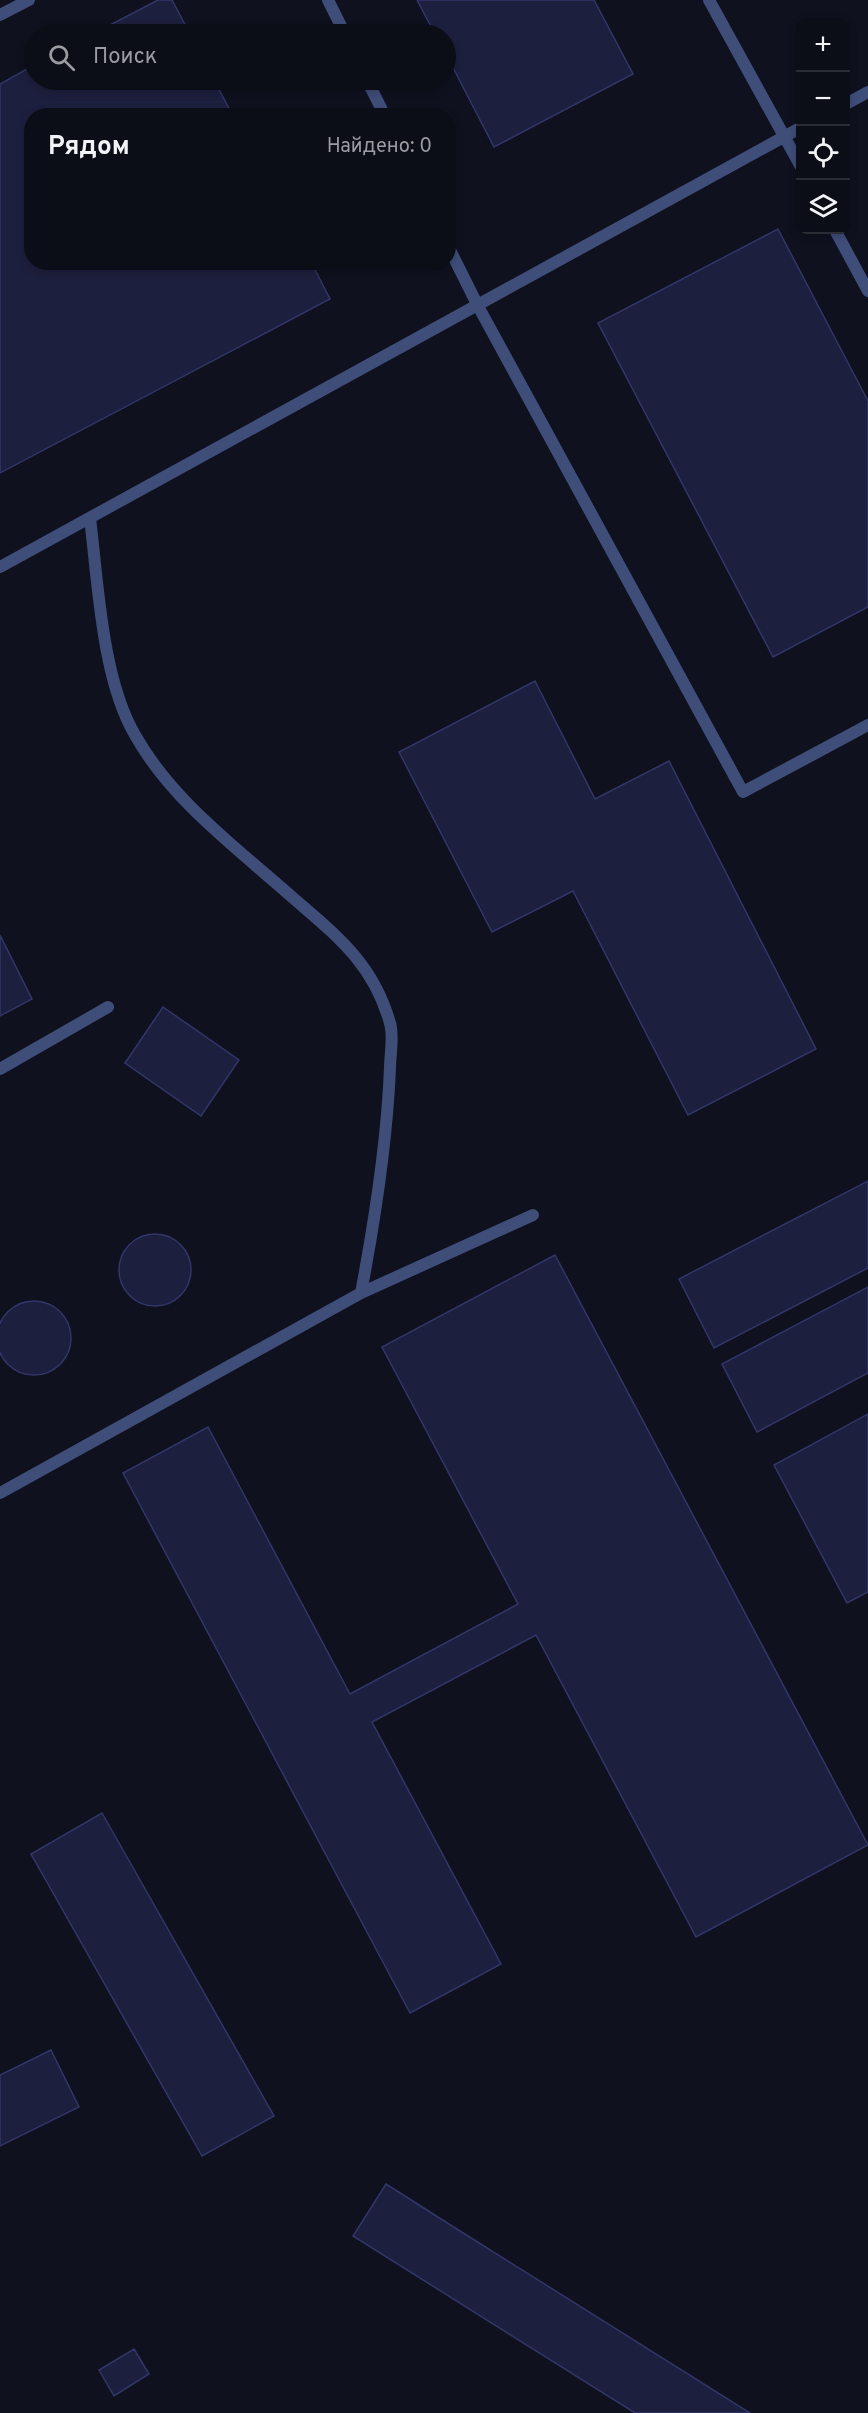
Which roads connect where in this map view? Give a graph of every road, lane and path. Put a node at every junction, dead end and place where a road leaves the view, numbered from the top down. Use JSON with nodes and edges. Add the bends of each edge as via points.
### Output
{"nodes":[{"id":1,"x":28,"y":0,"type":"edge"},
{"id":2,"x":328,"y":0,"type":"edge"},
{"id":3,"x":709,"y":0,"type":"edge"},
{"id":4,"x":0,"y":15,"type":"edge"},
{"id":5,"x":340,"y":24,"type":"edge"},
{"id":6,"x":372,"y":90,"type":"edge"},
{"id":7,"x":868,"y":92,"type":"edge"},
{"id":8,"x":850,"y":102,"type":"edge"},
{"id":9,"x":381,"y":108,"type":"edge"},
{"id":10,"x":796,"y":130,"type":"edge"},
{"id":11,"x":785,"y":136,"type":"junction"},
{"id":12,"x":796,"y":156,"type":"edge"},
{"id":13,"x":837,"y":234,"type":"edge"},
{"id":14,"x":456,"y":262,"type":"edge"},
{"id":15,"x":868,"y":291,"type":"edge"},
{"id":16,"x":478,"y":306,"type":"junction"},
{"id":17,"x":90,"y":519,"type":"junction"},
{"id":18,"x":0,"y":567,"type":"edge"},
{"id":19,"x":868,"y":724,"type":"edge"},
{"id":20,"x":108,"y":1007,"type":"dead end"},
{"id":21,"x":0,"y":1069,"type":"edge"},
{"id":22,"x":533,"y":1215,"type":"dead end"},
{"id":23,"x":361,"y":1293,"type":"junction"},
{"id":24,"x":0,"y":1492,"type":"edge"}],
"edges":[{"from":1,"to":4,"type":"lane"},
{"from":2,"to":5,"type":"lane"},
{"from":3,"to":11,"type":"lane"},
{"from":6,"to":9,"type":"lane"},
{"from":7,"to":8,"type":"lane"},
{"from":10,"to":11,"type":"lane"},
{"from":11,"to":12,"type":"lane"},
{"from":11,"to":16,"type":"lane"},
{"from":13,"to":15,"type":"lane"},
{"from":14,"to":16,"type":"lane"},
{"from":16,"to":17,"type":"lane"},
{"from":16,"to":19,"type":"lane","via":[[743,792]]},
{"from":17,"to":18,"type":"lane"},
{"from":17,"to":23,"type":"lane","via":[[106,644],[120,700],[134,735],[196,812],[353,951],[382,999],[391,1026],[389,1102],[377,1206]]},
{"from":20,"to":21,"type":"lane"},
{"from":22,"to":23,"type":"lane"},
{"from":23,"to":24,"type":"lane"}]}
